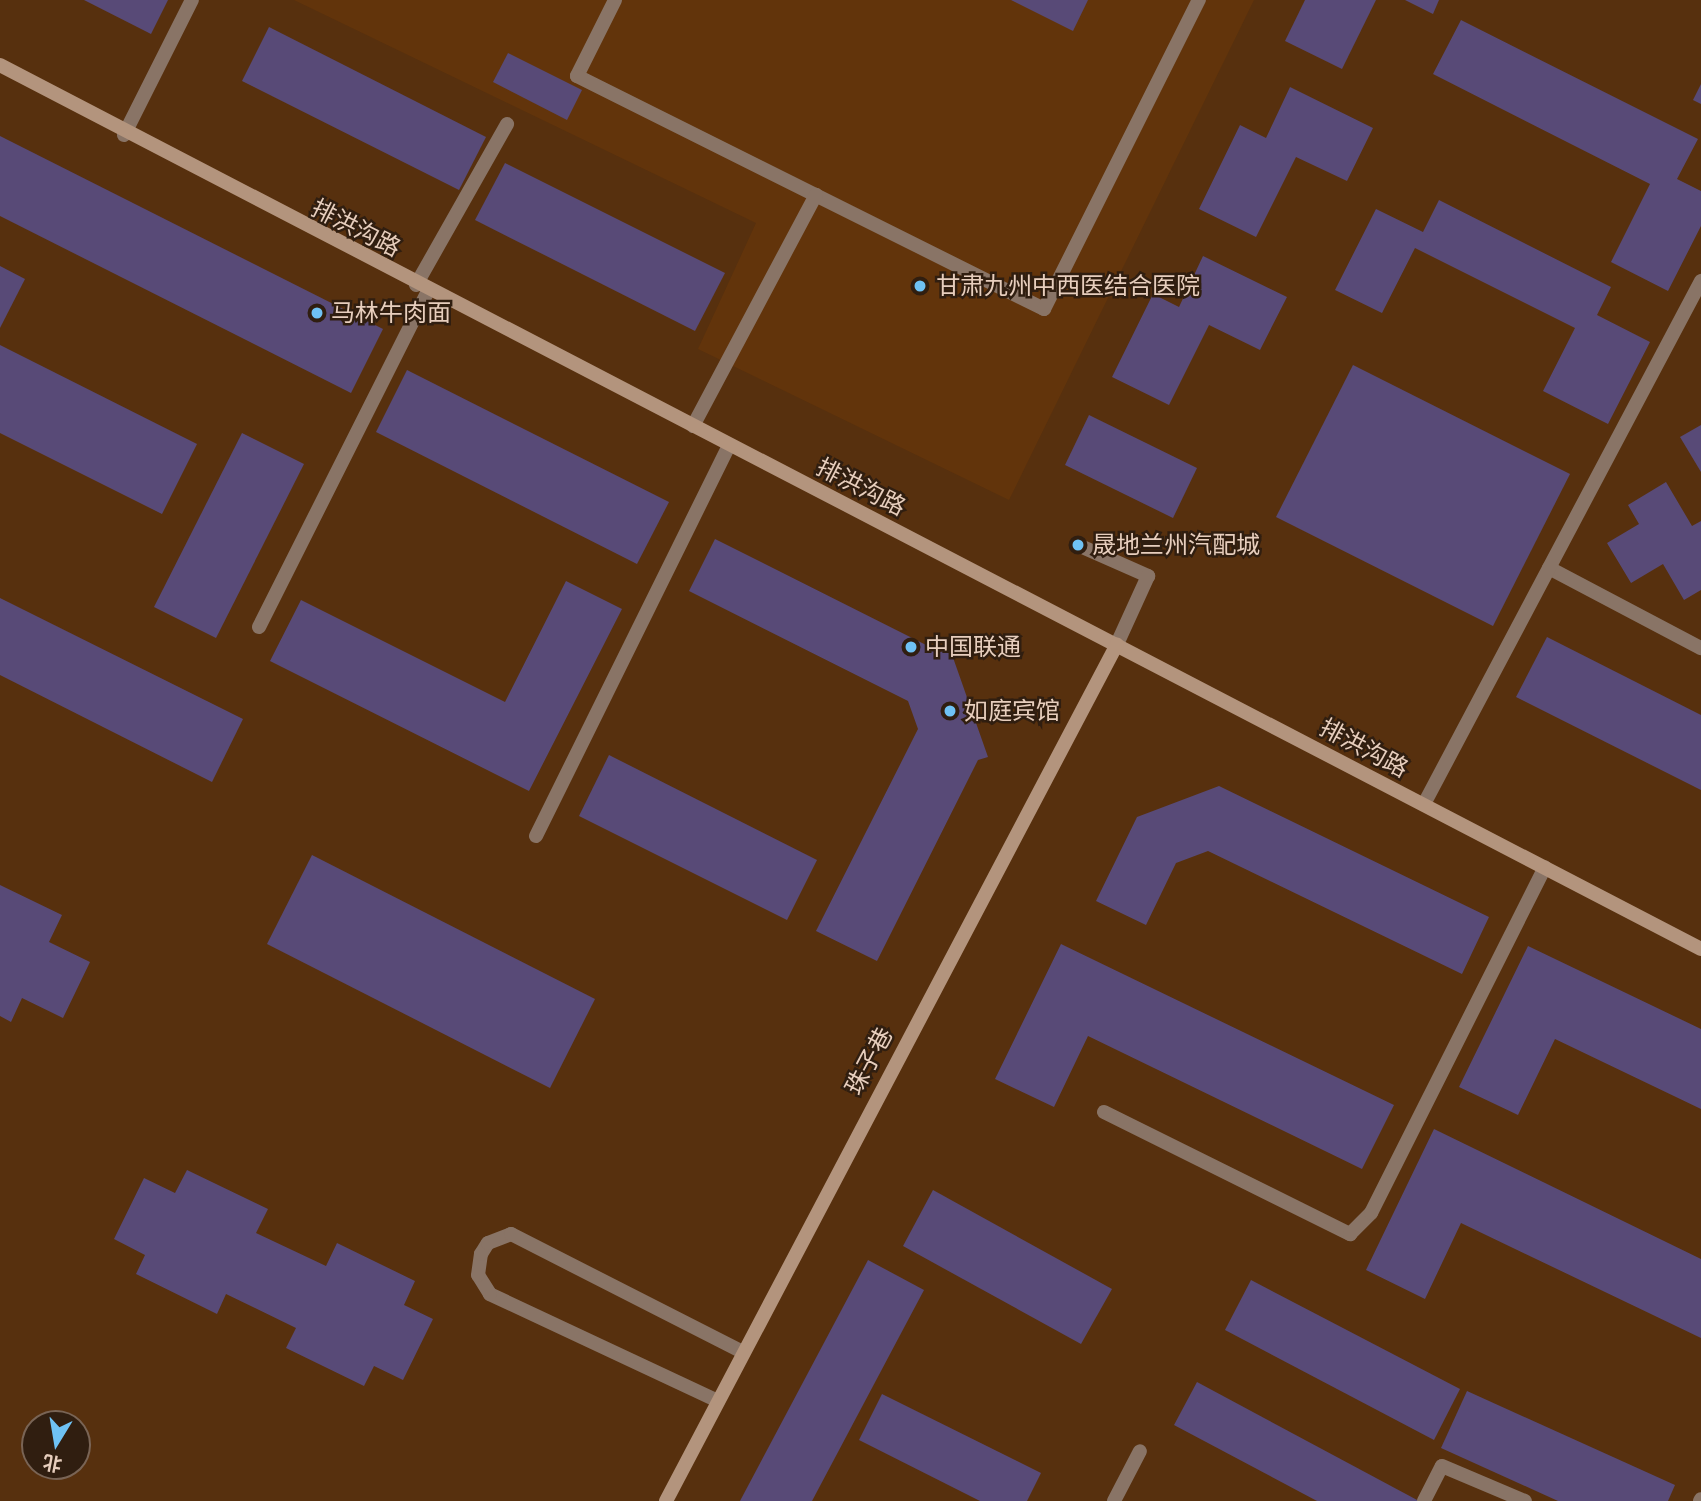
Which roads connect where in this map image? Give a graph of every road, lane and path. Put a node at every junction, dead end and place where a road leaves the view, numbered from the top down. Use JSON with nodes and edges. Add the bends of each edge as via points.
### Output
{"nodes":[{"id":1,"x":192,"y":0,"type":"edge"},
{"id":2,"x":615,"y":0,"type":"edge"},
{"id":3,"x":1199,"y":0,"type":"edge"},
{"id":4,"x":0,"y":65,"type":"edge"},
{"id":5,"x":507,"y":124,"type":"dead end"},
{"id":6,"x":124,"y":135,"type":"junction"},
{"id":7,"x":816,"y":195,"type":"junction"},
{"id":8,"x":1701,"y":281,"type":"edge"},
{"id":9,"x":422,"y":288,"type":"junction"},
{"id":10,"x":693,"y":426,"type":"junction"},
{"id":11,"x":729,"y":445,"type":"junction"},
{"id":12,"x":1078,"y":545,"type":"dead end"},
{"id":13,"x":1549,"y":568,"type":"junction"},
{"id":14,"x":259,"y":627,"type":"dead end"},
{"id":15,"x":1117,"y":644,"type":"junction"},
{"id":16,"x":1701,"y":648,"type":"edge"},
{"id":17,"x":1424,"y":804,"type":"junction"},
{"id":18,"x":536,"y":836,"type":"dead end"},
{"id":19,"x":1545,"y":867,"type":"junction"},
{"id":20,"x":1701,"y":949,"type":"edge"},
{"id":21,"x":1104,"y":1112,"type":"dead end"},
{"id":22,"x":743,"y":1352,"type":"junction"},
{"id":23,"x":718,"y":1401,"type":"junction"},
{"id":24,"x":1140,"y":1451,"type":"dead end"},
{"id":25,"x":666,"y":1501,"type":"edge"},
{"id":26,"x":1114,"y":1501,"type":"edge"},
{"id":27,"x":1424,"y":1501,"type":"edge"},
{"id":28,"x":1525,"y":1501,"type":"edge"}],
"edges":[{"from":1,"to":6,"type":"street"},
{"from":2,"to":7,"type":"street","via":[[577,76]]},
{"from":3,"to":7,"type":"street","via":[[1044,309]]},
{"from":4,"to":6,"type":"main road","name":"排洪沟路"},
{"from":5,"to":9,"type":"street"},
{"from":6,"to":9,"type":"main road","name":"排洪沟路"},
{"from":7,"to":10,"type":"street"},
{"from":8,"to":13,"type":"street"},
{"from":9,"to":10,"type":"main road","name":"排洪沟路"},
{"from":9,"to":14,"type":"street"},
{"from":10,"to":11,"type":"main road","name":"排洪沟路"},
{"from":11,"to":15,"type":"main road","name":"排洪沟路"},
{"from":11,"to":18,"type":"street"},
{"from":12,"to":15,"type":"street","via":[[1148,576]]},
{"from":13,"to":16,"type":"street"},
{"from":13,"to":17,"type":"street"},
{"from":15,"to":17,"type":"main road","name":"排洪沟路"},
{"from":15,"to":22,"type":"main road","name":"珠子巷"},
{"from":17,"to":19,"type":"main road","name":"排洪沟路"},
{"from":19,"to":20,"type":"main road","name":"排洪沟路"},
{"from":19,"to":21,"type":"street","via":[[1371,1213],[1350,1234]]},
{"from":22,"to":23,"type":"main road","name":"珠子巷"},
{"from":22,"to":23,"type":"street","via":[[511,1234],[488,1243],[481,1254],[478,1275],[490,1294]]},
{"from":23,"to":25,"type":"main road","name":"珠子巷"},
{"from":24,"to":26,"type":"street"},
{"from":27,"to":28,"type":"street","via":[[1442,1466]]}]}
